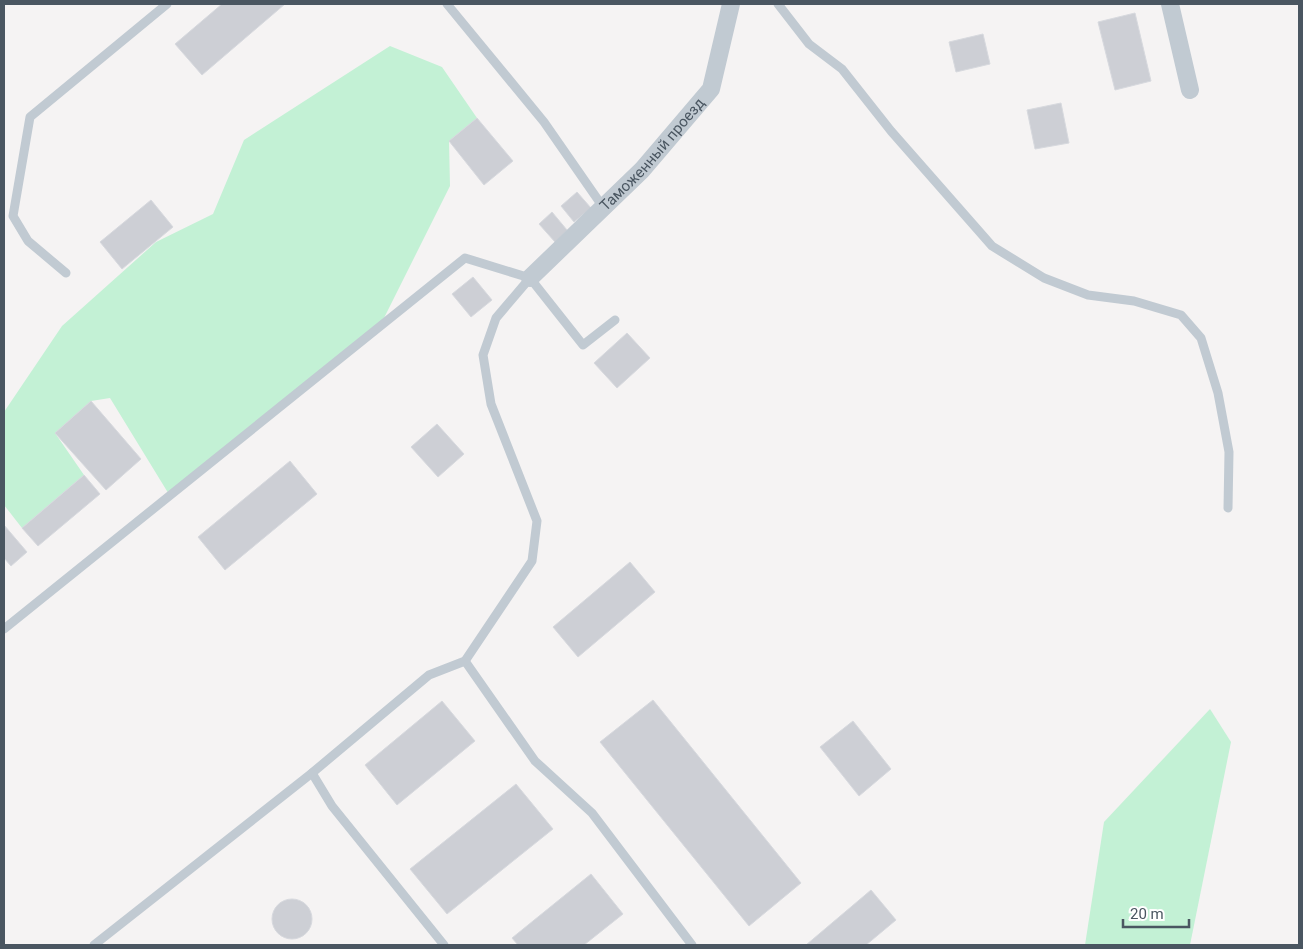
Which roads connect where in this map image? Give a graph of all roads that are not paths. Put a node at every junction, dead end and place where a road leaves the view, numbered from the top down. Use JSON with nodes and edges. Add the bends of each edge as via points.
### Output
{"nodes":[{"id":1,"x":167,"y":4,"type":"edge"},
{"id":2,"x":448,"y":4,"type":"edge"},
{"id":3,"x":730,"y":4,"type":"edge"},
{"id":4,"x":778,"y":4,"type":"edge"},
{"id":5,"x":1170,"y":4,"type":"edge"},
{"id":6,"x":1190,"y":90,"type":"dead end"},
{"id":7,"x":603,"y":207,"type":"junction"},
{"id":8,"x":66,"y":273,"type":"dead end"},
{"id":9,"x":530,"y":278,"type":"junction"},
{"id":10,"x":615,"y":320,"type":"dead end"},
{"id":11,"x":1228,"y":508,"type":"dead end"},
{"id":12,"x":4,"y":629,"type":"edge"},
{"id":13,"x":465,"y":661,"type":"junction"},
{"id":14,"x":312,"y":773,"type":"junction"},
{"id":15,"x":94,"y":945,"type":"edge"},
{"id":16,"x":444,"y":945,"type":"edge"},
{"id":17,"x":692,"y":945,"type":"edge"}],
"edges":[{"from":1,"to":8,"type":"lane","via":[[30,117],[13,216],[28,241]]},
{"from":2,"to":7,"type":"lane","via":[[544,122]]},
{"from":3,"to":7,"type":"street","name":"Таможенный проезд","via":[[711,89],[642,170]]},
{"from":4,"to":11,"type":"lane","via":[[809,44],[842,69],[891,131],[992,246],[1044,278],[1088,295],[1134,301],[1181,315],[1201,338],[1218,393],[1229,452]]},
{"from":5,"to":6,"type":"street"},
{"from":7,"to":9,"type":"street","name":"Таможенный проезд"},
{"from":9,"to":10,"type":"lane","via":[[583,345]]},
{"from":9,"to":12,"type":"lane","via":[[464,258]]},
{"from":9,"to":13,"type":"lane","via":[[496,318],[483,356],[491,404],[537,521],[532,561]]},
{"from":13,"to":14,"type":"lane","via":[[429,675]]},
{"from":13,"to":17,"type":"lane","via":[[535,761],[592,813]]},
{"from":14,"to":15,"type":"lane"},
{"from":14,"to":16,"type":"lane","via":[[332,806]]}]}
